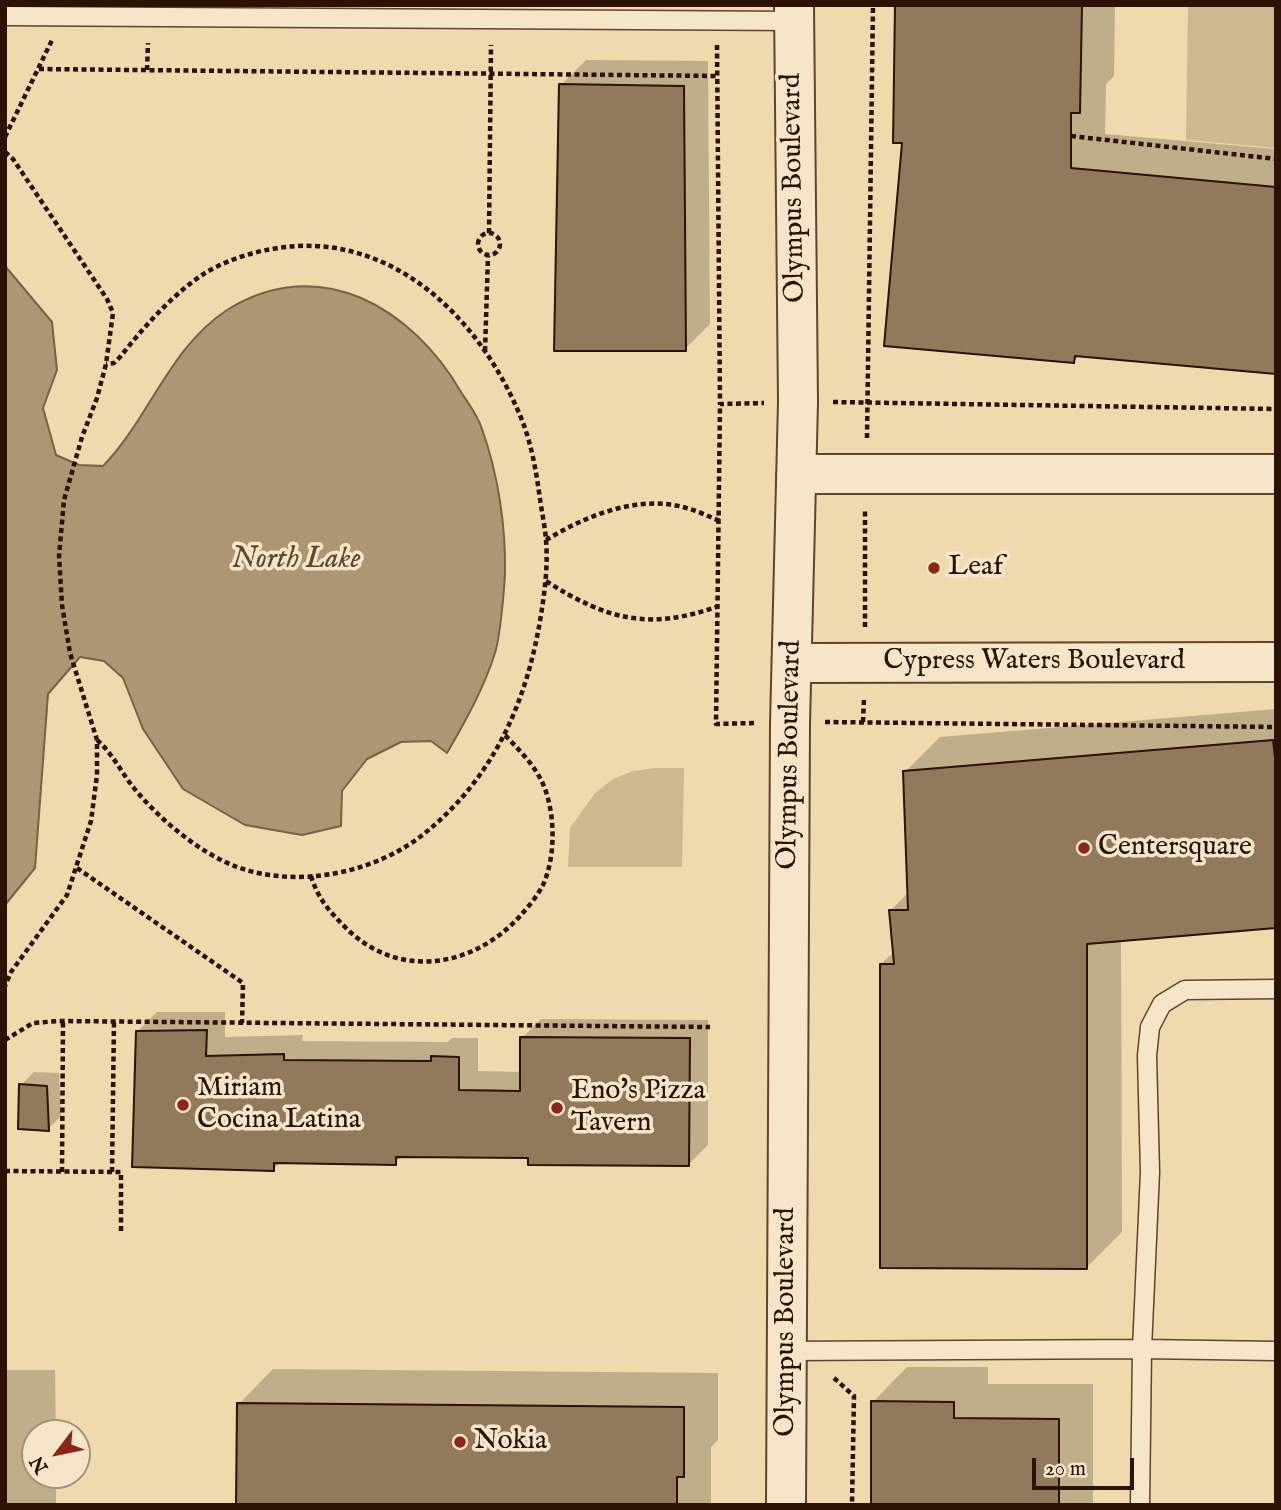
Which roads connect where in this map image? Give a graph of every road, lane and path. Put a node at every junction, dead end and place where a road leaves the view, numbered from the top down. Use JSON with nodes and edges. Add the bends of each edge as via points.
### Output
{"nodes":[{"id":1,"x":873,"y":5,"type":"edge"},
{"id":2,"x":100,"y":11,"type":"edge"},
{"id":3,"x":794,"y":13,"type":"edge"},
{"id":4,"x":5,"y":16,"type":"edge"},
{"id":5,"x":55,"y":17,"type":"junction"},
{"id":6,"x":491,"y":19,"type":"junction"},
{"id":7,"x":717,"y":20,"type":"junction"},
{"id":8,"x":39,"y":69,"type":"junction"},
{"id":9,"x":490,"y":75,"type":"junction"},
{"id":10,"x":718,"y":76,"type":"junction"},
{"id":11,"x":1071,"y":136,"type":"dead end"},
{"id":12,"x":5,"y":137,"type":"edge"},
{"id":13,"x":5,"y":152,"type":"edge"},
{"id":14,"x":1276,"y":159,"type":"edge"},
{"id":15,"x":489,"y":233,"type":"junction"},
{"id":16,"x":488,"y":256,"type":"junction"},
{"id":17,"x":485,"y":352,"type":"junction"},
{"id":18,"x":106,"y":365,"type":"junction"},
{"id":19,"x":831,"y":402,"type":"dead end"},
{"id":20,"x":755,"y":403,"type":"dead end"},
{"id":21,"x":868,"y":403,"type":"junction"},
{"id":22,"x":720,"y":404,"type":"junction"},
{"id":23,"x":1276,"y":409,"type":"edge"},
{"id":24,"x":796,"y":474,"type":"junction"},
{"id":25,"x":866,"y":474,"type":"junction"},
{"id":26,"x":1276,"y":474,"type":"edge"},
{"id":27,"x":720,"y":521,"type":"junction"},
{"id":28,"x":546,"y":540,"type":"junction"},
{"id":29,"x":545,"y":581,"type":"junction"},
{"id":30,"x":719,"y":606,"type":"junction"},
{"id":31,"x":865,"y":662,"type":"junction"},
{"id":32,"x":1276,"y":662,"type":"edge"},
{"id":33,"x":792,"y":663,"type":"junction"},
{"id":34,"x":824,"y":722,"type":"dead end"},
{"id":35,"x":863,"y":722,"type":"junction"},
{"id":36,"x":754,"y":723,"type":"dead end"},
{"id":37,"x":1276,"y":727,"type":"edge"},
{"id":38,"x":504,"y":734,"type":"junction"},
{"id":39,"x":97,"y":740,"type":"junction"},
{"id":40,"x":77,"y":868,"type":"junction"},
{"id":41,"x":311,"y":876,"type":"junction"},
{"id":42,"x":5,"y":986,"type":"edge"},
{"id":43,"x":1276,"y":989,"type":"edge"},
{"id":44,"x":63,"y":1021,"type":"junction"},
{"id":45,"x":114,"y":1022,"type":"junction"},
{"id":46,"x":242,"y":1023,"type":"junction"},
{"id":47,"x":710,"y":1027,"type":"dead end"},
{"id":48,"x":5,"y":1040,"type":"edge"},
{"id":49,"x":5,"y":1171,"type":"edge"},
{"id":50,"x":62,"y":1172,"type":"junction"},
{"id":51,"x":112,"y":1172,"type":"junction"},
{"id":52,"x":121,"y":1232,"type":"dead end"},
{"id":53,"x":1142,"y":1349,"type":"junction"},
{"id":54,"x":786,"y":1351,"type":"junction"},
{"id":55,"x":1276,"y":1351,"type":"edge"},
{"id":56,"x":834,"y":1378,"type":"dead end"},
{"id":57,"x":786,"y":1505,"type":"edge"},
{"id":58,"x":852,"y":1505,"type":"edge"},
{"id":59,"x":1140,"y":1505,"type":"edge"}],
"edges":[{"from":1,"to":21,"type":"path"},
{"from":2,"to":5,"type":"lane"},
{"from":2,"to":6,"type":"lane"},
{"from":3,"to":7,"type":"lane"},
{"from":3,"to":24,"type":"street","name":"Olympus Boulevard"},
{"from":4,"to":5,"type":"lane"},
{"from":5,"to":8,"type":"path","via":[[54,36]]},
{"from":6,"to":7,"type":"lane"},
{"from":6,"to":9,"type":"path"},
{"from":7,"to":10,"type":"path"},
{"from":8,"to":9,"type":"path"},
{"from":8,"to":12,"type":"path"},
{"from":9,"to":10,"type":"path"},
{"from":9,"to":15,"type":"path"},
{"from":10,"to":22,"type":"path"},
{"from":11,"to":14,"type":"path"},
{"from":13,"to":18,"type":"path","via":[[107,299],[113,313]]},
{"from":15,"to":16,"type":"path","via":[[478,243]]},
{"from":15,"to":16,"type":"path","via":[[500,244],[496,253]]},
{"from":16,"to":17,"type":"path"},
{"from":17,"to":18,"type":"path","via":[[436,295],[408,275],[349,251],[320,245],[287,246],[241,257],[204,274],[158,313],[114,363]]},
{"from":17,"to":28,"type":"path","via":[[520,415]]},
{"from":18,"to":39,"type":"path","via":[[64,500],[60,556],[70,653]]},
{"from":19,"to":21,"type":"path"},
{"from":20,"to":22,"type":"path"},
{"from":21,"to":23,"type":"path"},
{"from":21,"to":25,"type":"path"},
{"from":22,"to":27,"type":"path"},
{"from":24,"to":25,"type":"street"},
{"from":24,"to":33,"type":"street","name":"Olympus Boulevard"},
{"from":25,"to":26,"type":"street"},
{"from":25,"to":31,"type":"path"},
{"from":27,"to":28,"type":"path","via":[[664,504],[623,506]]},
{"from":27,"to":30,"type":"path"},
{"from":28,"to":29,"type":"path"},
{"from":29,"to":30,"type":"path","via":[[594,608],[629,618],[689,617]]},
{"from":29,"to":38,"type":"path","via":[[526,686]]},
{"from":30,"to":36,"type":"path","via":[[716,724]]},
{"from":31,"to":32,"type":"street","name":"Cypress Waters Boulevard"},
{"from":31,"to":33,"type":"street","name":"Cypress Waters Boulevard"},
{"from":31,"to":35,"type":"path"},
{"from":33,"to":54,"type":"street","name":"Olympus Boulevard"},
{"from":34,"to":35,"type":"path"},
{"from":35,"to":37,"type":"path"},
{"from":38,"to":41,"type":"path","via":[[475,783],[418,839],[364,866]]},
{"from":38,"to":41,"type":"path","via":[[531,764],[547,793],[552,826],[543,885],[505,933],[477,951],[451,959],[397,958],[373,949],[351,933],[328,910]]},
{"from":39,"to":40,"type":"path","via":[[91,821]]},
{"from":39,"to":41,"type":"path","via":[[148,804],[207,850],[237,867],[281,876]]},
{"from":40,"to":42,"type":"path","via":[[67,895]]},
{"from":40,"to":46,"type":"path","via":[[243,983]]},
{"from":43,"to":53,"type":"lane","via":[[1185,990],[1162,1004],[1150,1027],[1150,1172]]},
{"from":44,"to":45,"type":"path"},
{"from":44,"to":48,"type":"path","via":[[33,1023]]},
{"from":44,"to":50,"type":"path"},
{"from":45,"to":46,"type":"path"},
{"from":45,"to":51,"type":"path"},
{"from":46,"to":47,"type":"path"},
{"from":49,"to":50,"type":"path"},
{"from":50,"to":51,"type":"path"},
{"from":51,"to":52,"type":"path","via":[[121,1172]]},
{"from":53,"to":54,"type":"lane"},
{"from":53,"to":55,"type":"lane"},
{"from":53,"to":59,"type":"lane"},
{"from":54,"to":57,"type":"street","name":"Olympus Boulevard"},
{"from":56,"to":58,"type":"path","via":[[854,1396]]}]}
